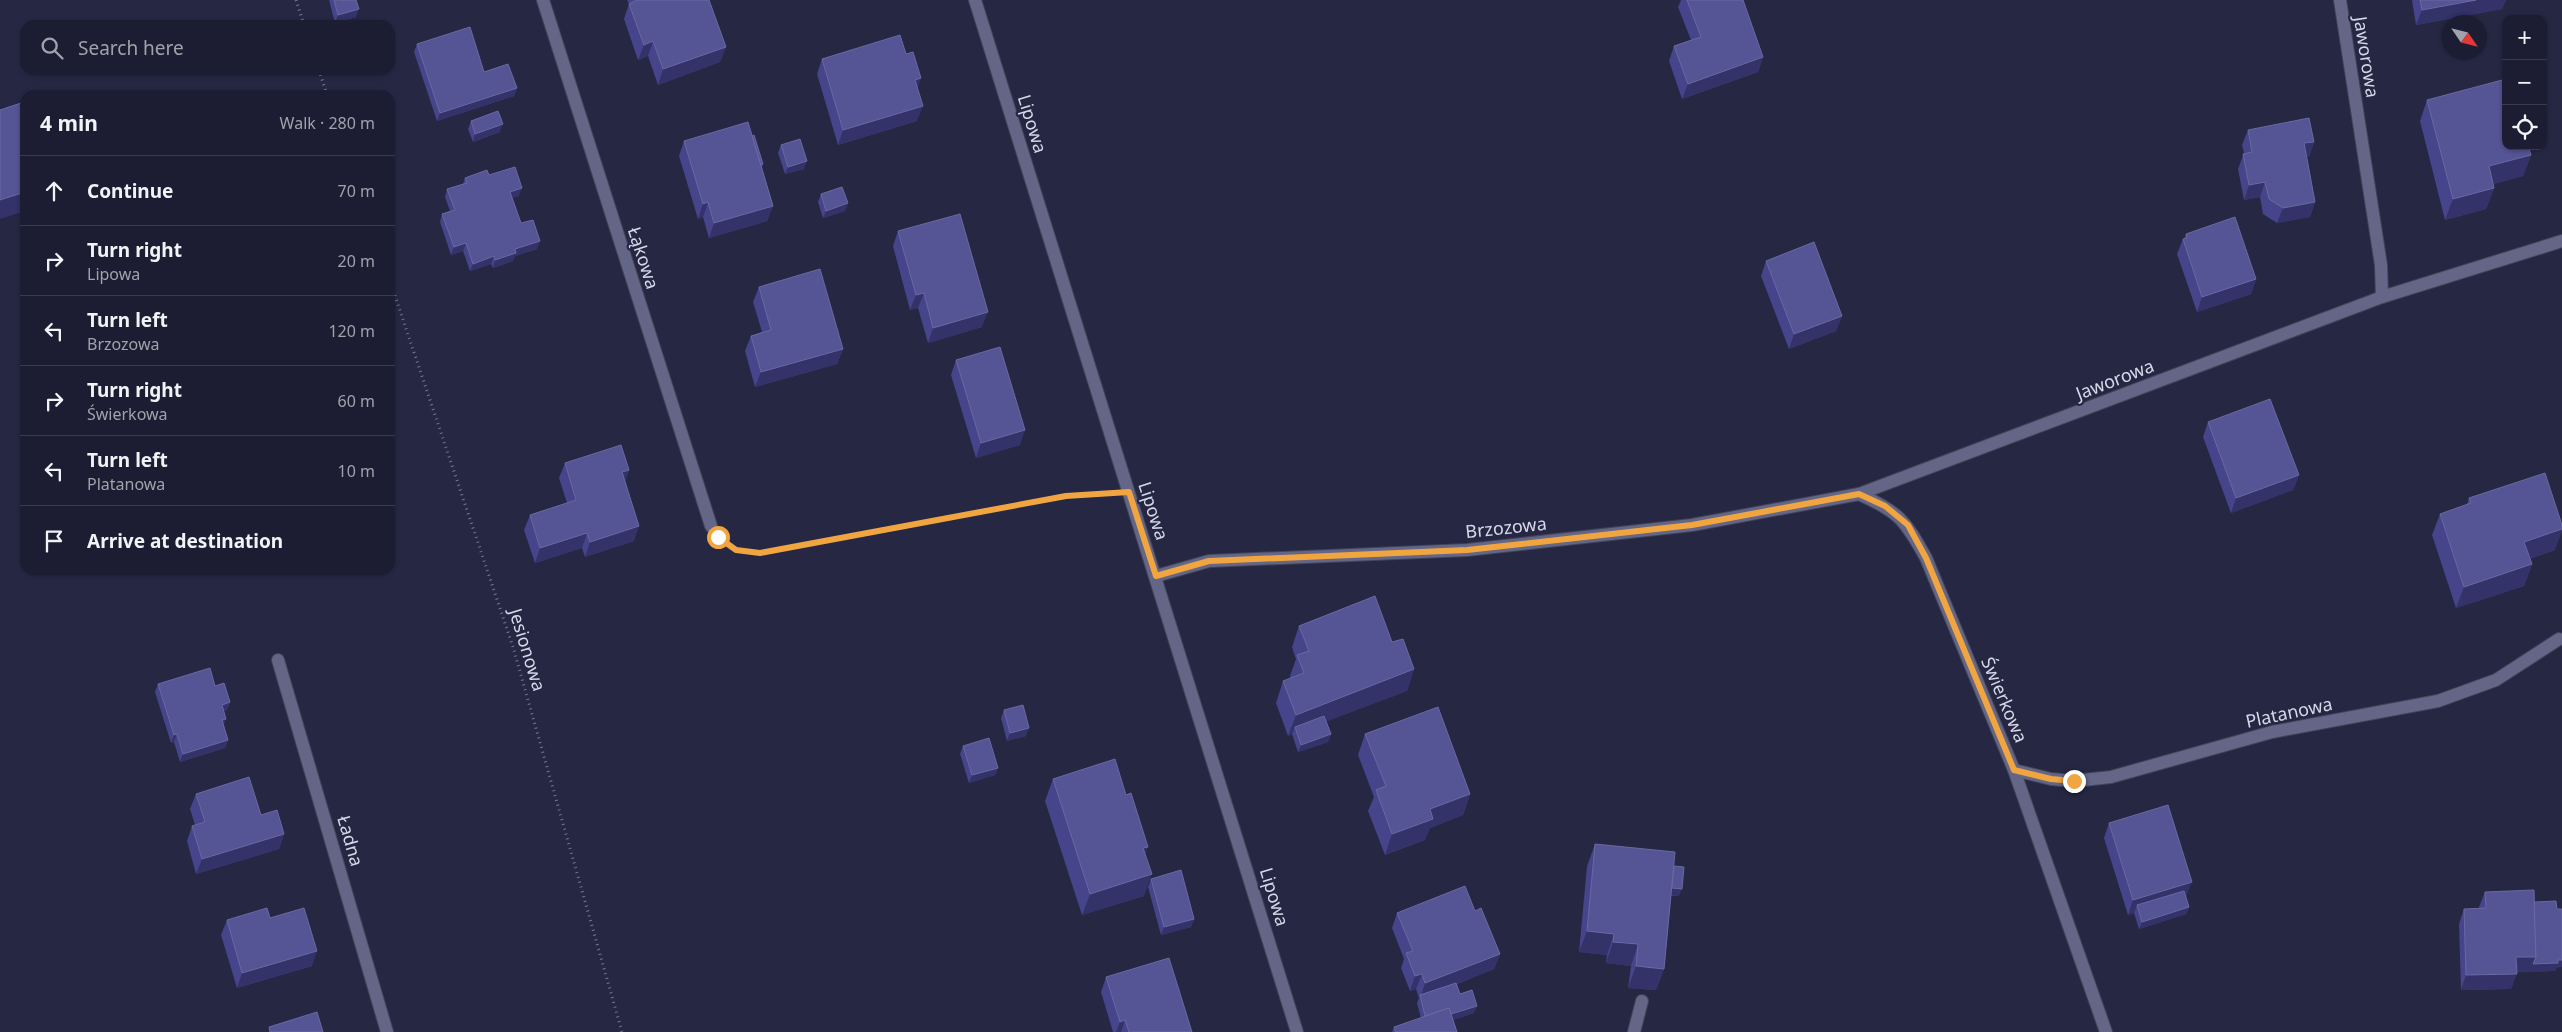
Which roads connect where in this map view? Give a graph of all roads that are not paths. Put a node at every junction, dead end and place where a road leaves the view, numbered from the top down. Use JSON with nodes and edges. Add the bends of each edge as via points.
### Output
{"nodes":[{"id":1,"x":543,"y":0,"type":"edge"},
{"id":2,"x":975,"y":0,"type":"edge"},
{"id":3,"x":2340,"y":0,"type":"edge"},
{"id":4,"x":2562,"y":241,"type":"edge"},
{"id":5,"x":2382,"y":297,"type":"junction"},
{"id":6,"x":1859,"y":494,"type":"junction"},
{"id":7,"x":711,"y":526,"type":"road end"},
{"id":8,"x":1156,"y":576,"type":"junction"},
{"id":9,"x":2559,"y":639,"type":"dead end"},
{"id":10,"x":278,"y":660,"type":"dead end"},
{"id":11,"x":2014,"y":770,"type":"junction"},
{"id":12,"x":1642,"y":1001,"type":"dead end"},
{"id":13,"x":387,"y":1032,"type":"edge"},
{"id":14,"x":1297,"y":1032,"type":"edge"},
{"id":15,"x":1634,"y":1032,"type":"edge"},
{"id":16,"x":2106,"y":1032,"type":"edge"}],
"edges":[{"from":1,"to":7,"type":"street","name":"Łąkowa"},
{"from":2,"to":8,"type":"street","name":"Lipowa"},
{"from":3,"to":5,"type":"street","name":"Jaworowa","via":[[2381,265]]},
{"from":4,"to":5,"type":"street","name":"Jaworowa"},
{"from":5,"to":6,"type":"street","name":"Jaworowa"},
{"from":6,"to":8,"type":"street","name":"Brzozowa","via":[[1692,525],[1467,550],[1209,561]]},
{"from":6,"to":11,"type":"street","name":"Świerkowa","via":[[1885,506],[1908,525],[1926,558]]},
{"from":8,"to":14,"type":"street","name":"Lipowa"},
{"from":9,"to":11,"type":"street","name":"Platanowa","via":[[2496,680],[2438,701],[2272,732],[2111,777],[2074,781]]},
{"from":10,"to":13,"type":"street","name":"Ładna"},
{"from":11,"to":16,"type":"street","name":"Świerkowa"},
{"from":12,"to":15,"type":"street"}]}
